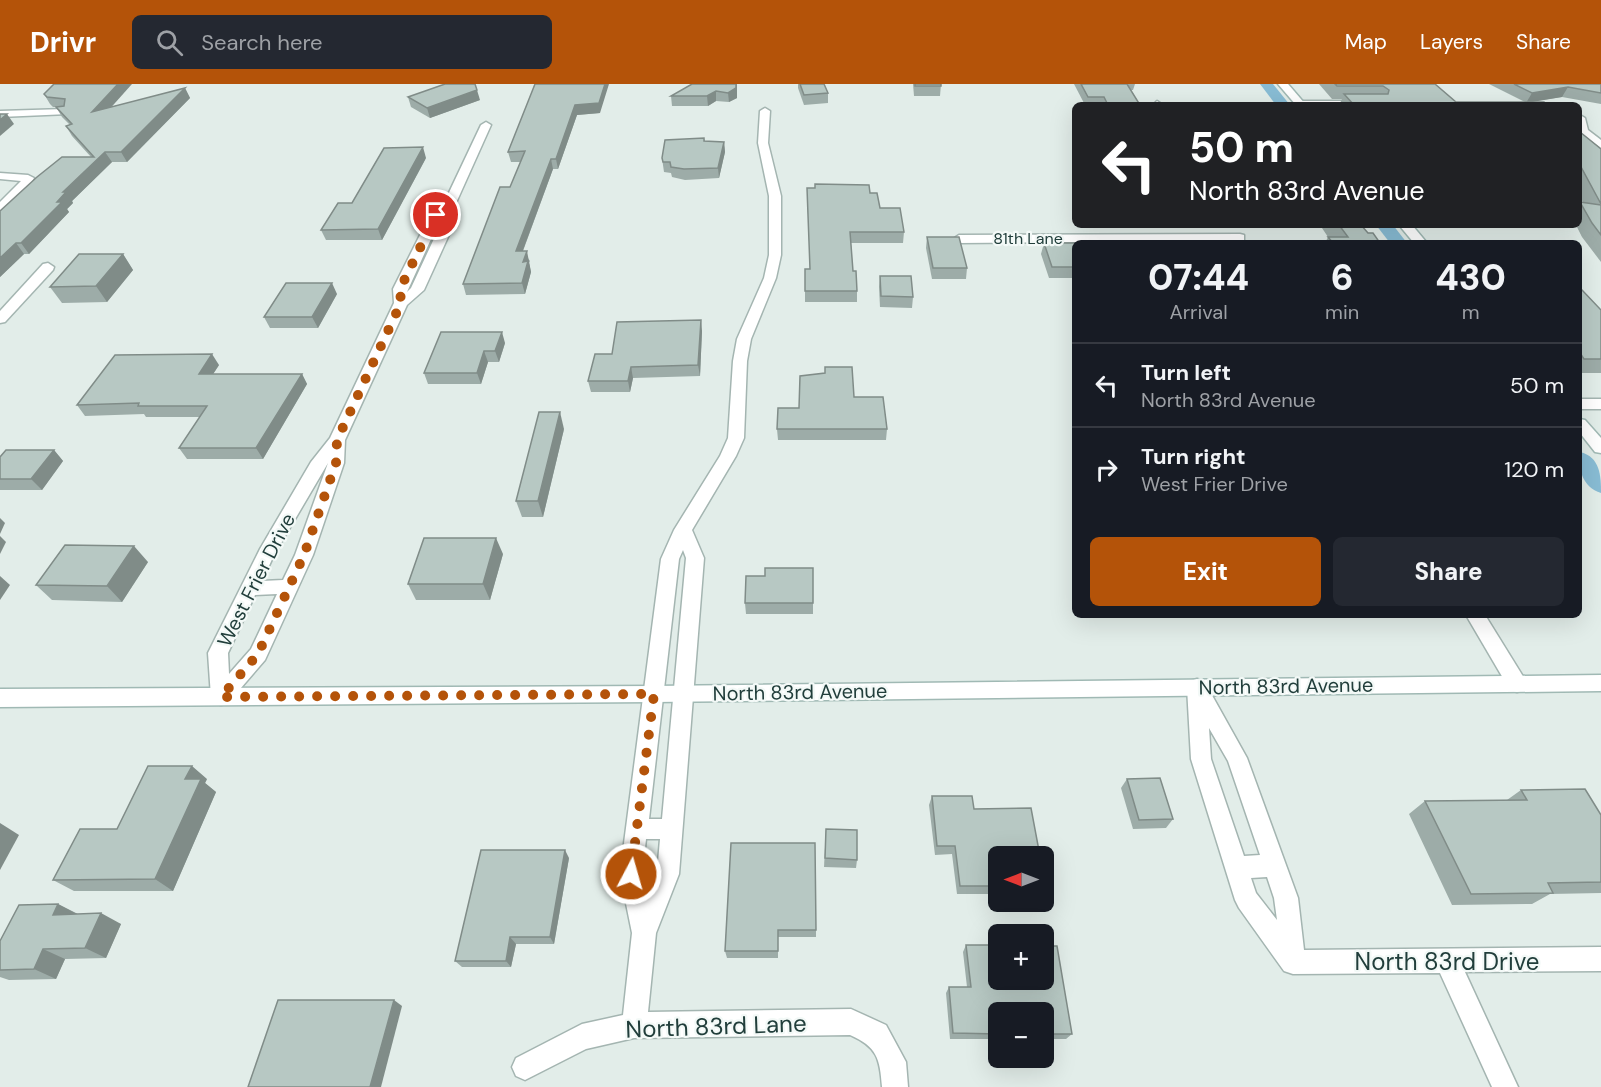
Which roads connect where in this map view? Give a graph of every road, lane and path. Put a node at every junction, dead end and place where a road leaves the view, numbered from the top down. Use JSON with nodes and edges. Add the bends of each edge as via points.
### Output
{"nodes":[{"id":1,"x":1283,"y":84,"type":"edge"},
{"id":2,"x":1298,"y":102,"type":"edge"},
{"id":3,"x":765,"y":111,"type":"dead end"},
{"id":4,"x":65,"y":112,"type":"edge"},
{"id":5,"x":0,"y":114,"type":"edge"},
{"id":6,"x":486,"y":125,"type":"dead end"},
{"id":7,"x":1582,"y":127,"type":"edge"},
{"id":8,"x":1601,"y":145,"type":"edge"},
{"id":9,"x":0,"y":176,"type":"edge"},
{"id":10,"x":0,"y":208,"type":"edge"},
{"id":11,"x":1408,"y":228,"type":"edge"},
{"id":12,"x":959,"y":239,"type":"edge"},
{"id":13,"x":1242,"y":240,"type":"edge"},
{"id":14,"x":1418,"y":240,"type":"edge"},
{"id":15,"x":48,"y":267,"type":"dead end"},
{"id":16,"x":0,"y":319,"type":"edge"},
{"id":17,"x":1582,"y":404,"type":"edge"},
{"id":18,"x":1601,"y":404,"type":"edge"},
{"id":19,"x":1582,"y":426,"type":"edge"},
{"id":20,"x":337,"y":440,"type":"junction"},
{"id":21,"x":1601,"y":448,"type":"edge"},
{"id":22,"x":683,"y":530,"type":"junction"},
{"id":23,"x":289,"y":587,"type":"junction"},
{"id":24,"x":667,"y":587,"type":"junction"},
{"id":25,"x":693,"y":587,"type":"junction"},
{"id":26,"x":249,"y":588,"type":"junction"},
{"id":27,"x":1477,"y":618,"type":"edge"},
{"id":28,"x":1601,"y":683,"type":"edge"},
{"id":29,"x":1517,"y":684,"type":"junction"},
{"id":30,"x":1197,"y":687,"type":"junction"},
{"id":31,"x":684,"y":693,"type":"junction"},
{"id":32,"x":654,"y":694,"type":"junction"},
{"id":33,"x":221,"y":697,"type":"junction"},
{"id":34,"x":0,"y":698,"type":"edge"},
{"id":35,"x":636,"y":829,"type":"junction"},
{"id":36,"x":672,"y":829,"type":"junction"},
{"id":37,"x":1275,"y":866,"type":"junction"},
{"id":38,"x":1236,"y":867,"type":"junction"},
{"id":39,"x":644,"y":933,"type":"junction"},
{"id":40,"x":1601,"y":959,"type":"edge"},
{"id":41,"x":1293,"y":962,"type":"junction"},
{"id":42,"x":1448,"y":962,"type":"junction"},
{"id":43,"x":634,"y":1024,"type":"junction"},
{"id":44,"x":525,"y":1068,"type":"dead end"},
{"id":45,"x":895,"y":1087,"type":"edge"},
{"id":46,"x":1505,"y":1087,"type":"edge"}],
"edges":[{"from":1,"to":2,"type":"street"},
{"from":3,"to":22,"type":"street","via":[[763,143],[775,196],[775,255],[770,278],[744,339],[736,438]]},
{"from":4,"to":5,"type":"street"},
{"from":6,"to":20,"type":"street","name":"West Frier Drive","via":[[450,203],[452,215],[417,290],[401,303]]},
{"from":7,"to":8,"type":"street"},
{"from":9,"to":10,"type":"street","via":[[28,178]]},
{"from":11,"to":14,"type":"street"},
{"from":12,"to":13,"type":"street","name":"81th Lane"},
{"from":15,"to":16,"type":"street"},
{"from":17,"to":18,"type":"street"},
{"from":19,"to":21,"type":"street"},
{"from":20,"to":23,"type":"street","name":"West Frier Drive","via":[[336,463]]},
{"from":20,"to":26,"type":"street","name":"West Frier Drive","via":[[317,466]]},
{"from":22,"to":24,"type":"street","via":[[670,559]]},
{"from":22,"to":25,"type":"street","via":[[695,558]]},
{"from":23,"to":26,"type":"street"},
{"from":23,"to":33,"type":"street","name":"West Frier Drive","via":[[258,654]]},
{"from":24,"to":25,"type":"street"},
{"from":24,"to":32,"type":"street"},
{"from":25,"to":31,"type":"street"},
{"from":26,"to":33,"type":"street","name":"West Frier Drive","via":[[218,653]]},
{"from":27,"to":29,"type":"street"},
{"from":28,"to":29,"type":"street","name":"North 83rd Avenue"},
{"from":29,"to":30,"type":"street","name":"North 83rd Avenue"},
{"from":30,"to":31,"type":"street","name":"North 83rd Avenue"},
{"from":30,"to":37,"type":"street","via":[[1237,758]]},
{"from":30,"to":38,"type":"street","via":[[1201,759]]},
{"from":31,"to":32,"type":"street","name":"North 83rd Avenue"},
{"from":31,"to":36,"type":"street"},
{"from":32,"to":33,"type":"street","name":"North 83rd Avenue"},
{"from":32,"to":35,"type":"street"},
{"from":33,"to":34,"type":"street","name":"North 83rd Avenue"},
{"from":35,"to":36,"type":"street"},
{"from":35,"to":39,"type":"street","via":[[631,874]]},
{"from":36,"to":39,"type":"street","via":[[668,874]]},
{"from":37,"to":38,"type":"street"},
{"from":37,"to":41,"type":"street","via":[[1286,898]]},
{"from":38,"to":41,"type":"street","via":[[1247,900]]},
{"from":39,"to":43,"type":"street"},
{"from":40,"to":42,"type":"street","name":"North 83rd Drive"},
{"from":41,"to":42,"type":"street","name":"North 83rd Drive"},
{"from":42,"to":46,"type":"street"},
{"from":43,"to":44,"type":"street","name":"North 83rd Lane","via":[[582,1037]]},
{"from":43,"to":45,"type":"street","name":"North 83rd Lane","via":[[851,1022],[877,1034],[893,1062]]}]}
